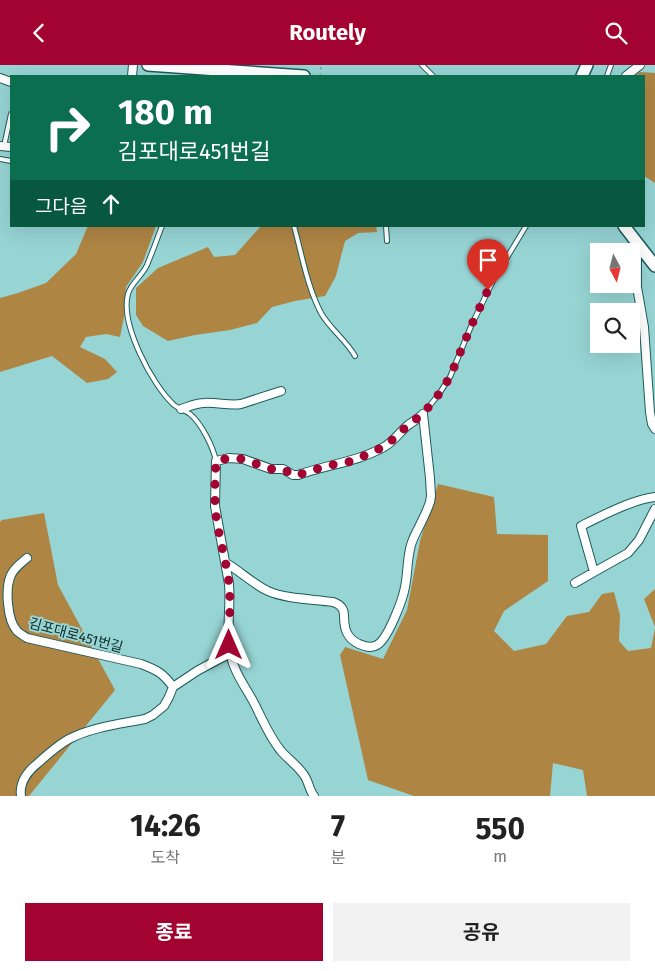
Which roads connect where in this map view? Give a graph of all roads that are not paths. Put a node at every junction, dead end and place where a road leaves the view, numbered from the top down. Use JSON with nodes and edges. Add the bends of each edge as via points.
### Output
{"nodes":[{"id":1,"x":148,"y":65,"type":"edge"},
{"id":2,"x":422,"y":65,"type":"edge"},
{"id":3,"x":640,"y":65,"type":"edge"},
{"id":4,"x":290,"y":75,"type":"edge"},
{"id":5,"x":432,"y":75,"type":"edge"},
{"id":6,"x":627,"y":75,"type":"edge"},
{"id":7,"x":10,"y":120,"type":"edge"},
{"id":8,"x":5,"y":147,"type":"edge"},
{"id":9,"x":162,"y":227,"type":"edge"},
{"id":10,"x":294,"y":227,"type":"edge"},
{"id":11,"x":386,"y":227,"type":"edge"},
{"id":12,"x":525,"y":227,"type":"edge"},
{"id":13,"x":625,"y":227,"type":"edge"},
{"id":14,"x":388,"y":241,"type":"dead end"},
{"id":15,"x":637,"y":243,"type":"edge"},
{"id":16,"x":640,"y":247,"type":"edge"},
{"id":17,"x":655,"y":266,"type":"edge"},
{"id":18,"x":638,"y":293,"type":"edge"},
{"id":19,"x":355,"y":357,"type":"dead end"},
{"id":20,"x":281,"y":391,"type":"dead end"},
{"id":21,"x":181,"y":409,"type":"junction"},
{"id":22,"x":423,"y":414,"type":"junction"},
{"id":23,"x":655,"y":429,"type":"edge"},
{"id":24,"x":216,"y":461,"type":"junction"},
{"id":25,"x":655,"y":497,"type":"edge"},
{"id":26,"x":655,"y":509,"type":"edge"},
{"id":27,"x":27,"y":558,"type":"dead end"},
{"id":28,"x":226,"y":563,"type":"junction"},
{"id":29,"x":594,"y":572,"type":"junction"},
{"id":30,"x":576,"y":583,"type":"dead end"},
{"id":31,"x":230,"y":653,"type":"junction"},
{"id":32,"x":173,"y":687,"type":"junction"},
{"id":33,"x":20,"y":796,"type":"edge"},
{"id":34,"x":314,"y":796,"type":"edge"}],
"edges":[{"from":1,"to":4,"type":"street"},
{"from":2,"to":5,"type":"lane"},
{"from":3,"to":6,"type":"street"},
{"from":7,"to":8,"type":"lane"},
{"from":9,"to":21,"type":"lane","via":[[146,267],[129,292],[128,316],[136,346],[149,372],[170,401]]},
{"from":10,"to":19,"type":"lane","via":[[313,296],[332,329]]},
{"from":11,"to":14,"type":"lane"},
{"from":12,"to":22,"type":"lane","via":[[494,279],[450,377]]},
{"from":13,"to":15,"type":"street"},
{"from":16,"to":17,"type":"street"},
{"from":18,"to":23,"type":"street","via":[[644,327],[650,412]]},
{"from":20,"to":21,"type":"street","via":[[241,404],[206,403]]},
{"from":21,"to":24,"type":"lane","via":[[197,422]]},
{"from":22,"to":24,"type":"street","via":[[383,447],[353,461],[298,475],[243,459]]},
{"from":22,"to":28,"type":"street","via":[[431,496],[411,545],[406,586],[400,603],[387,634],[378,645],[368,647],[349,637],[344,611],[338,604],[273,593]]},
{"from":24,"to":28,"type":"street","via":[[216,506]]},
{"from":25,"to":29,"type":"street","via":[[581,525]]},
{"from":26,"to":29,"type":"street","via":[[635,547]]},
{"from":27,"to":32,"type":"street","name":"김포대로451번길","via":[[12,572],[8,583],[11,620],[18,631],[27,638],[153,668]]},
{"from":28,"to":31,"type":"street","via":[[230,593]]},
{"from":29,"to":30,"type":"street"},
{"from":31,"to":32,"type":"street"},
{"from":31,"to":34,"type":"street","via":[[238,677],[267,731],[304,775]]},
{"from":32,"to":33,"type":"street","via":[[164,706],[145,719],[68,739],[35,765],[21,786]]}]}
